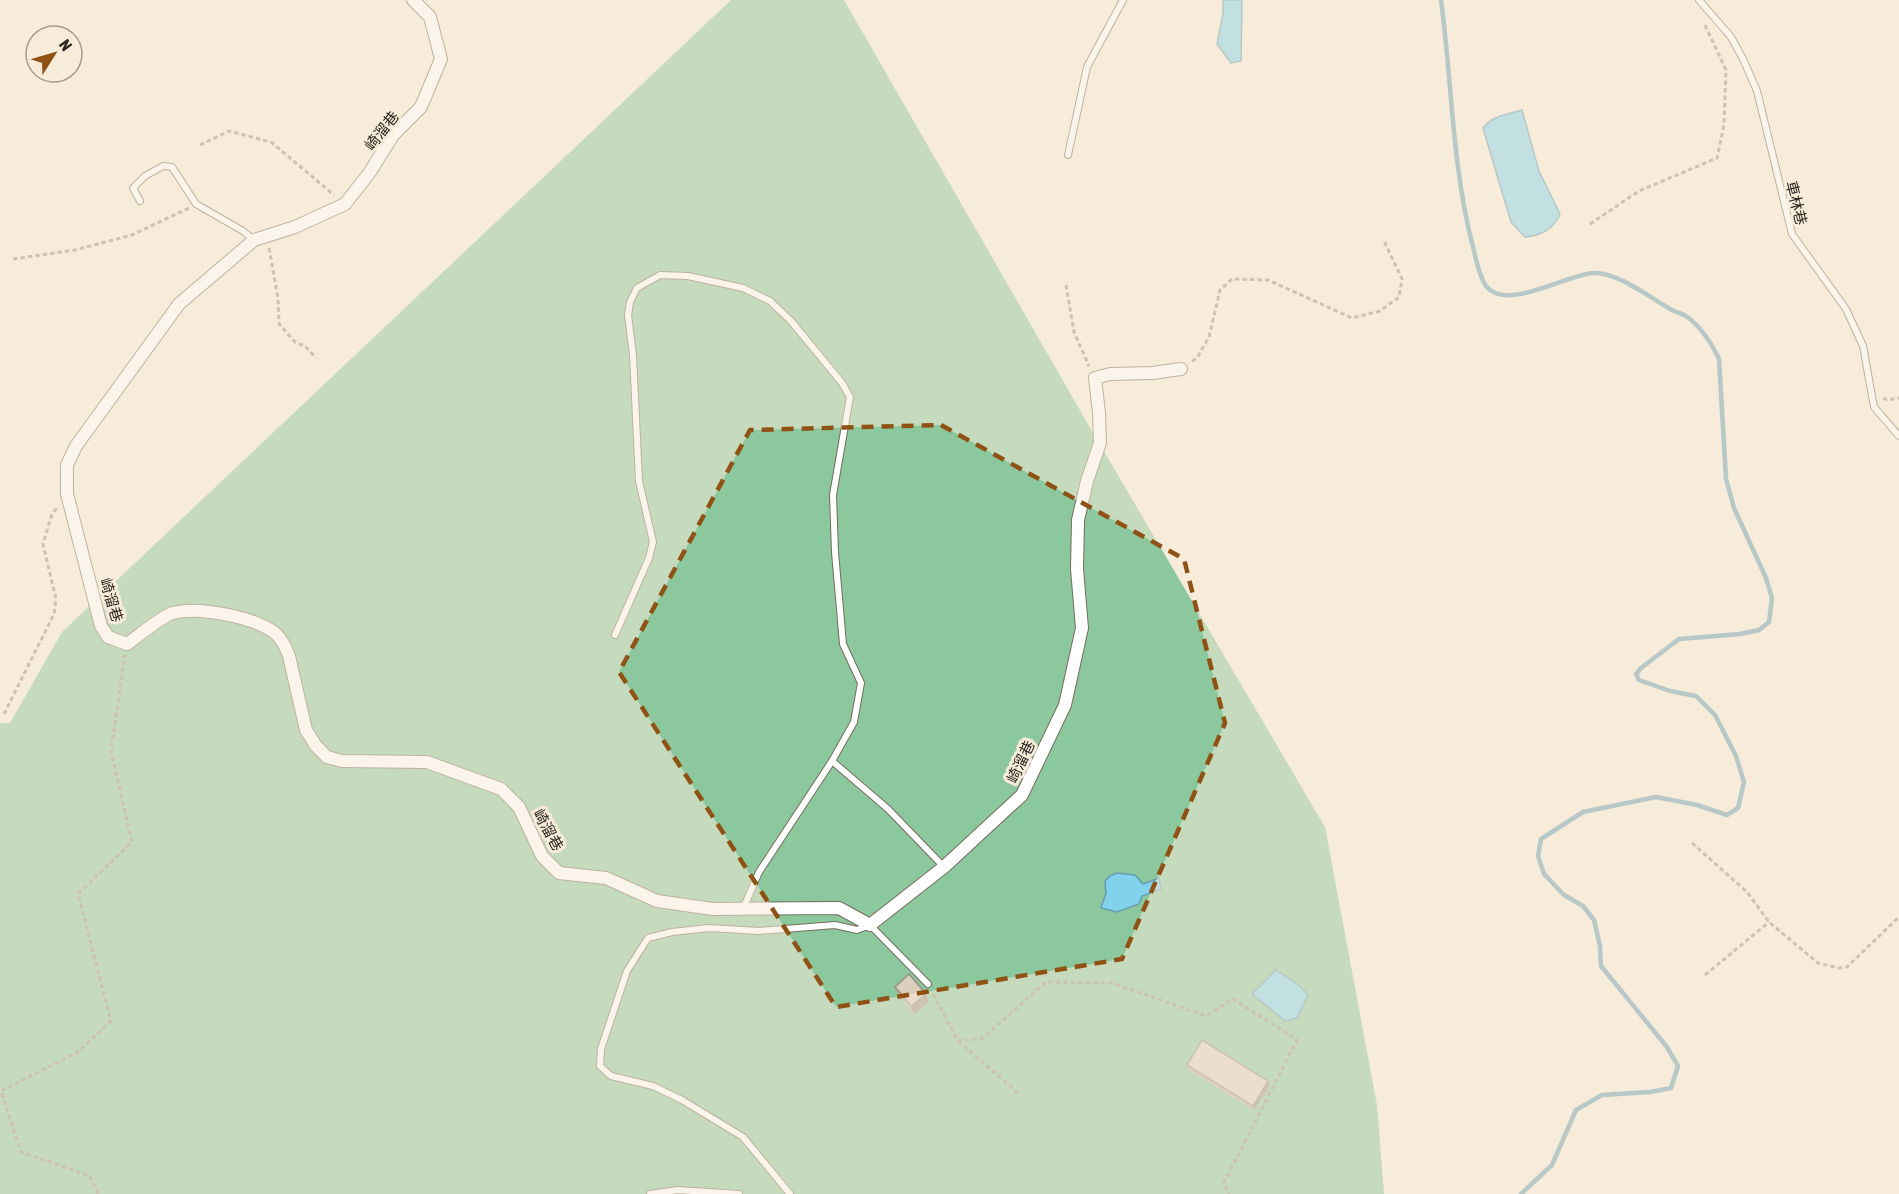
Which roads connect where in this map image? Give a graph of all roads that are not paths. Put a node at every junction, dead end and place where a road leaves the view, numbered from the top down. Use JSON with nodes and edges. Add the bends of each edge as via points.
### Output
{"nodes":[{"id":1,"x":413,"y":0,"type":"edge"},
{"id":2,"x":1123,"y":0,"type":"edge"},
{"id":3,"x":1699,"y":0,"type":"edge"},
{"id":4,"x":1068,"y":155,"type":"dead end"},
{"id":5,"x":140,"y":201,"type":"dead end"},
{"id":6,"x":254,"y":240,"type":"junction"},
{"id":7,"x":1181,"y":369,"type":"road end"},
{"id":8,"x":1899,"y":436,"type":"edge"},
{"id":9,"x":615,"y":635,"type":"dead end"},
{"id":10,"x":832,"y":761,"type":"junction"},
{"id":11,"x":944,"y":867,"type":"junction"},
{"id":12,"x":743,"y":910,"type":"junction"},
{"id":13,"x":870,"y":926,"type":"junction"},
{"id":14,"x":928,"y":984,"type":"road end"},
{"id":15,"x":650,"y":1194,"type":"edge"},
{"id":16,"x":738,"y":1194,"type":"edge"},
{"id":17,"x":790,"y":1194,"type":"edge"}],
"edges":[{"from":1,"to":6,"type":"street","name":"崎溜巷","via":[[429,16],[441,59],[421,107],[393,135],[345,204]]},
{"from":2,"to":4,"type":"lane","via":[[1087,67]]},
{"from":3,"to":8,"type":"lane","name":"車林巷","via":[[1731,37],[1743,59],[1757,91],[1792,234],[1846,309],[1863,346],[1874,407]]},
{"from":5,"to":6,"type":"lane","via":[[133,188],[163,166],[172,167],[196,204]]},
{"from":6,"to":12,"type":"street","name":"崎溜巷","via":[[179,304],[76,446],[68,465],[67,494],[101,626],[108,637],[127,644],[171,613],[240,616],[274,633],[285,645],[306,730],[327,757],[342,761],[427,762],[469,777],[501,789],[519,807],[542,856],[560,873],[606,878],[657,901]]},
{"from":7,"to":11,"type":"street","name":"崎溜巷","via":[[1095,378],[1100,443],[1078,520],[1082,628],[1065,705],[1022,795]]},
{"from":9,"to":10,"type":"lane","via":[[653,542],[639,481],[630,302],[637,288],[660,275],[688,276],[743,288],[770,301],[791,321],[850,397],[833,495],[834,529],[843,644],[861,683],[854,722]]},
{"from":10,"to":11,"type":"lane","via":[[888,809]]},
{"from":10,"to":12,"type":"lane","via":[[759,872]]},
{"from":11,"to":13,"type":"street","name":"崎溜巷"},
{"from":12,"to":13,"type":"street","name":"崎溜巷","via":[[839,908]]},
{"from":13,"to":14,"type":"lane"},
{"from":13,"to":17,"type":"lane","via":[[857,930],[836,925],[759,931],[709,928],[648,938],[627,971],[601,1049],[600,1066],[612,1076],[653,1086],[742,1137]]},
{"from":15,"to":16,"type":"lane","via":[[678,1190]]}]}
